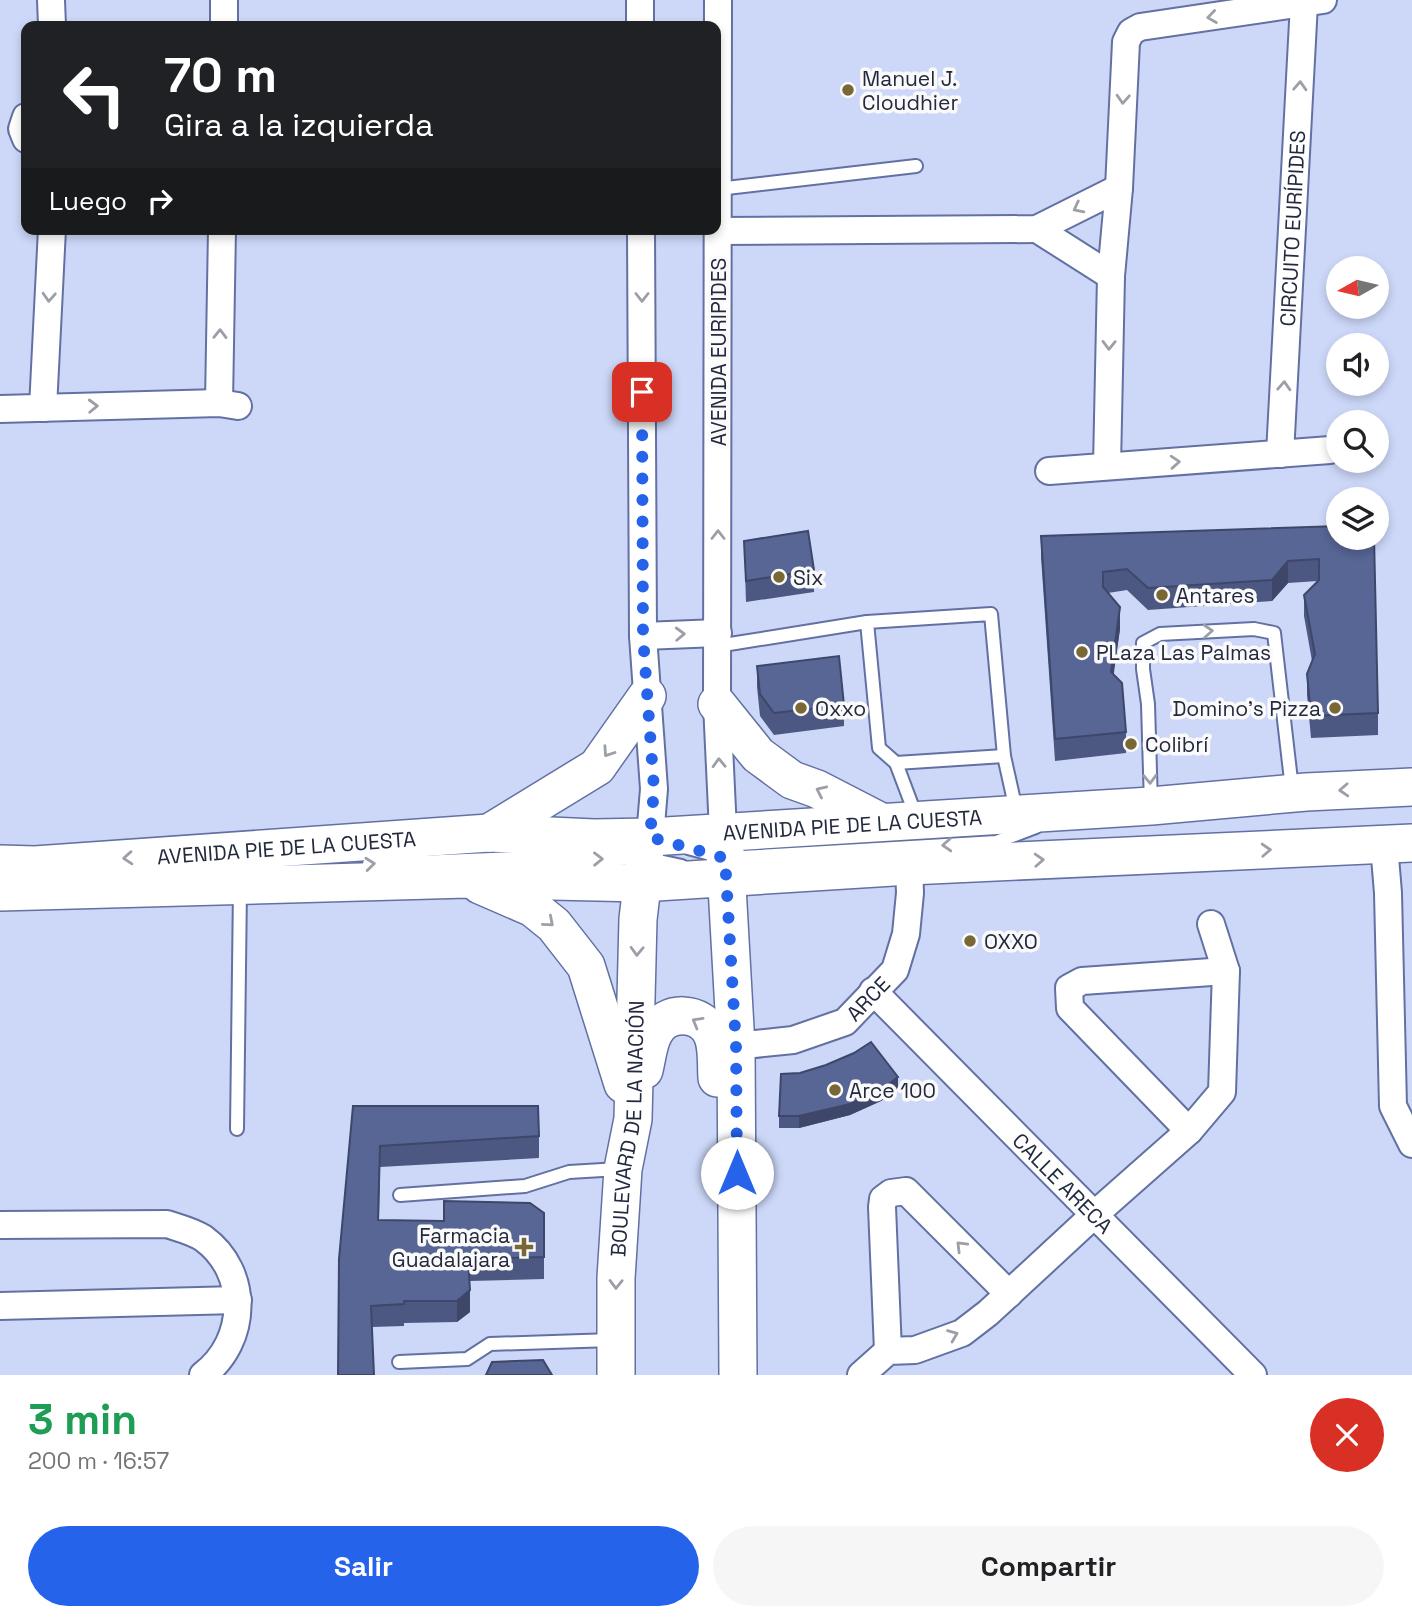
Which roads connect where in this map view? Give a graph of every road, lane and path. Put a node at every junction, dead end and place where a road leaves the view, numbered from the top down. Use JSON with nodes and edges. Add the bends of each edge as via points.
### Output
{"nodes":[{"id":1,"x":51,"y":0,"type":"edge"},
{"id":2,"x":224,"y":0,"type":"edge"},
{"id":3,"x":640,"y":0,"type":"edge"},
{"id":4,"x":716,"y":0,"type":"edge"},
{"id":5,"x":1313,"y":1,"type":"edge"},
{"id":6,"x":52,"y":21,"type":"edge"},
{"id":7,"x":224,"y":21,"type":"edge"},
{"id":8,"x":640,"y":21,"type":"edge"},
{"id":9,"x":715,"y":21,"type":"edge"},
{"id":10,"x":717,"y":21,"type":"edge"},
{"id":11,"x":916,"y":166,"type":"dead end"},
{"id":12,"x":1119,"y":188,"type":"junction"},
{"id":13,"x":721,"y":189,"type":"edge"},
{"id":14,"x":1037,"y":229,"type":"junction"},
{"id":15,"x":721,"y":231,"type":"edge"},
{"id":16,"x":52,"y":235,"type":"edge"},
{"id":17,"x":222,"y":235,"type":"edge"},
{"id":18,"x":641,"y":235,"type":"edge"},
{"id":19,"x":718,"y":235,"type":"edge"},
{"id":20,"x":1111,"y":276,"type":"junction"},
{"id":21,"x":43,"y":408,"type":"junction"},
{"id":22,"x":0,"y":409,"type":"edge"},
{"id":23,"x":1326,"y":450,"type":"edge"},
{"id":24,"x":1280,"y":454,"type":"junction"},
{"id":25,"x":1107,"y":466,"type":"junction"},
{"id":26,"x":1049,"y":471,"type":"dead end"},
{"id":27,"x":867,"y":622,"type":"junction"},
{"id":28,"x":643,"y":636,"type":"junction"},
{"id":29,"x":717,"y":639,"type":"junction"},
{"id":30,"x":647,"y":696,"type":"junction"},
{"id":31,"x":717,"y":704,"type":"junction"},
{"id":32,"x":1004,"y":756,"type":"junction"},
{"id":33,"x":896,"y":763,"type":"junction"},
{"id":34,"x":1412,"y":787,"type":"edge"},
{"id":35,"x":1293,"y":793,"type":"junction"},
{"id":36,"x":1151,"y":806,"type":"junction"},
{"id":37,"x":1083,"y":810,"type":"junction"},
{"id":38,"x":1017,"y":814,"type":"junction"},
{"id":39,"x":918,"y":820,"type":"junction"},
{"id":40,"x":882,"y":822,"type":"junction"},
{"id":41,"x":489,"y":833,"type":"junction"},
{"id":42,"x":1398,"y":844,"type":"edge"},
{"id":43,"x":725,"y":855,"type":"junction"},
{"id":44,"x":645,"y":859,"type":"junction"},
{"id":45,"x":0,"y":864,"type":"edge"},
{"id":46,"x":909,"y":866,"type":"junction"},
{"id":47,"x":467,"y":879,"type":"junction"},
{"id":48,"x":280,"y":883,"type":"junction"},
{"id":49,"x":240,"y":885,"type":"junction"},
{"id":50,"x":0,"y":892,"type":"edge"},
{"id":51,"x":1211,"y":924,"type":"dead end"},
{"id":52,"x":1226,"y":971,"type":"junction"},
{"id":53,"x":873,"y":991,"type":"junction"},
{"id":54,"x":736,"y":1046,"type":"junction"},
{"id":55,"x":633,"y":1119,"type":"junction"},
{"id":56,"x":237,"y":1129,"type":"dead end"},
{"id":57,"x":1189,"y":1131,"type":"junction"},
{"id":58,"x":1412,"y":1144,"type":"edge"},
{"id":59,"x":623,"y":1169,"type":"junction"},
{"id":60,"x":400,"y":1195,"type":"dead end"},
{"id":61,"x":1094,"y":1214,"type":"junction"},
{"id":62,"x":0,"y":1225,"type":"edge"},
{"id":63,"x":1009,"y":1294,"type":"junction"},
{"id":64,"x":238,"y":1300,"type":"junction"},
{"id":65,"x":737,"y":1301,"type":"junction"},
{"id":66,"x":0,"y":1306,"type":"edge"},
{"id":67,"x":888,"y":1352,"type":"junction"},
{"id":68,"x":616,"y":1358,"type":"edge"},
{"id":69,"x":398,"y":1362,"type":"dead end"},
{"id":70,"x":203,"y":1375,"type":"edge"},
{"id":71,"x":738,"y":1375,"type":"edge"},
{"id":72,"x":861,"y":1375,"type":"edge"},
{"id":73,"x":1253,"y":1375,"type":"edge"}],
"edges":[{"from":1,"to":6,"type":"street"},
{"from":2,"to":7,"type":"street"},
{"from":3,"to":8,"type":"street"},
{"from":4,"to":9,"type":"street","name":"AVENIDA EURIPIDES"},
{"from":4,"to":10,"type":"street","name":"AVENIDA EURIPIDES"},
{"from":5,"to":12,"type":"street","name":"CIRCUITO EURÍPIDES","one_way":true,"via":[[1130,32]]},
{"from":24,"to":5,"type":"street","name":"CIRCUITO EURÍPIDES","one_way":true},
{"from":11,"to":13,"type":"lane"},
{"from":12,"to":14,"type":"street","one_way":true},
{"from":12,"to":20,"type":"street","name":"CIRCUITO EURÍPIDES"},
{"from":14,"to":15,"type":"street"},
{"from":14,"to":20,"type":"street"},
{"from":16,"to":21,"type":"street","one_way":true},
{"from":21,"to":17,"type":"street","one_way":true,"via":[[229,404]]},
{"from":18,"to":28,"type":"street","one_way":true},
{"from":29,"to":19,"type":"street","name":"AVENIDA EURIPIDES","one_way":true},
{"from":20,"to":25,"type":"street","name":"CIRCUITO EURÍPIDES","one_way":true},
{"from":21,"to":22,"type":"street"},
{"from":23,"to":24,"type":"street"},
{"from":25,"to":24,"type":"street","one_way":true},
{"from":25,"to":26,"type":"street"},
{"from":27,"to":29,"type":"lane"},
{"from":27,"to":32,"type":"lane","via":[[991,614]]},
{"from":27,"to":33,"type":"lane","via":[[879,748]]},
{"from":28,"to":29,"type":"street","one_way":true},
{"from":28,"to":30,"type":"street"},
{"from":29,"to":31,"type":"street","name":"AVENIDA EURIPIDES"},
{"from":30,"to":41,"type":"main road","one_way":true,"via":[[597,767]]},
{"from":30,"to":44,"type":"street","via":[[654,789]]},
{"from":40,"to":31,"type":"main road","one_way":true,"via":[[792,780],[758,755]]},
{"from":43,"to":31,"type":"street","name":"AVENIDA EURIPIDES","one_way":true},
{"from":32,"to":33,"type":"lane"},
{"from":32,"to":38,"type":"lane"},
{"from":33,"to":39,"type":"lane"},
{"from":34,"to":35,"type":"main road","name":"AVENIDA PIE DE LA CUESTA","one_way":true},
{"from":35,"to":36,"type":"main road","name":"AVENIDA PIE DE LA CUESTA"},
{"from":35,"to":36,"type":"lane","via":[[1275,633],[1254,629],[1160,634],[1143,643]]},
{"from":36,"to":37,"type":"main road","name":"AVENIDA PIE DE LA CUESTA"},
{"from":37,"to":38,"type":"main road","name":"AVENIDA PIE DE LA CUESTA"},
{"from":37,"to":43,"type":"lane","one_way":true,"via":[[996,842]]},
{"from":38,"to":39,"type":"main road","name":"AVENIDA PIE DE LA CUESTA"},
{"from":39,"to":40,"type":"main road","name":"AVENIDA PIE DE LA CUESTA"},
{"from":40,"to":43,"type":"main road","name":"AVENIDA PIE DE LA CUESTA"},
{"from":41,"to":44,"type":"main road","name":"AVENIDA PIE DE LA CUESTA","via":[[594,838]]},
{"from":41,"to":45,"type":"main road","name":"AVENIDA PIE DE LA CUESTA","one_way":true},
{"from":46,"to":42,"type":"main road","name":"AVENIDA PIE DE LA CUESTA","one_way":true},
{"from":42,"to":58,"type":"street","via":[[1388,893],[1393,1106]]},
{"from":43,"to":44,"type":"main road","name":"AVENIDA PIE DE LA CUESTA"},
{"from":43,"to":46,"type":"main road","name":"AVENIDA PIE DE LA CUESTA"},
{"from":43,"to":54,"type":"main road"},
{"from":44,"to":47,"type":"main road","name":"AVENIDA PIE DE LA CUESTA"},
{"from":48,"to":44,"type":"lane","one_way":true,"via":[[368,864]]},
{"from":44,"to":55,"type":"main road","name":"BOULEVARD DE LA NACIÓN","one_way":true,"via":[[638,919]]},
{"from":46,"to":53,"type":"street","name":"ARCE","via":[[906,934],[895,970]]},
{"from":47,"to":48,"type":"main road","name":"AVENIDA PIE DE LA CUESTA"},
{"from":47,"to":55,"type":"main road","one_way":true,"via":[[533,908],[554,925],[586,966]]},
{"from":48,"to":49,"type":"main road","name":"AVENIDA PIE DE LA CUESTA"},
{"from":49,"to":50,"type":"main road","name":"AVENIDA PIE DE LA CUESTA"},
{"from":49,"to":56,"type":"lane"},
{"from":51,"to":52,"type":"street"},
{"from":52,"to":57,"type":"street","via":[[1222,1092]]},
{"from":52,"to":57,"type":"street","via":[[1082,981],[1069,988],[1070,1008]]},
{"from":53,"to":54,"type":"street","name":"ARCE","via":[[845,1022],[793,1040]]},
{"from":53,"to":61,"type":"street","name":"CALLE ARECA"},
{"from":54,"to":65,"type":"main road"},
{"from":55,"to":59,"type":"main road","name":"BOULEVARD DE LA NACIÓN"},
{"from":65,"to":55,"type":"main road","one_way":true,"via":[[715,1044],[698,1019],[678,1016],[659,1024]]},
{"from":57,"to":61,"type":"street"},
{"from":59,"to":60,"type":"lane","via":[[569,1172],[525,1186]]},
{"from":59,"to":68,"type":"main road","name":"BOULEVARD DE LA NACIÓN","one_way":true},
{"from":61,"to":63,"type":"street"},
{"from":61,"to":73,"type":"street","name":"CALLE ARECA"},
{"from":62,"to":64,"type":"street","via":[[167,1224],[185,1229],[202,1237],[227,1264]]},
{"from":67,"to":63,"type":"street","one_way":true,"via":[[915,1349],[962,1333]]},
{"from":63,"to":67,"type":"street","one_way":true,"via":[[906,1191],[891,1193],[882,1207]]},
{"from":64,"to":66,"type":"street"},
{"from":64,"to":70,"type":"street","via":[[233,1336],[225,1353]]},
{"from":65,"to":71,"type":"main road"},
{"from":67,"to":72,"type":"street"},
{"from":68,"to":69,"type":"lane","via":[[490,1344],[467,1359]]}]}
